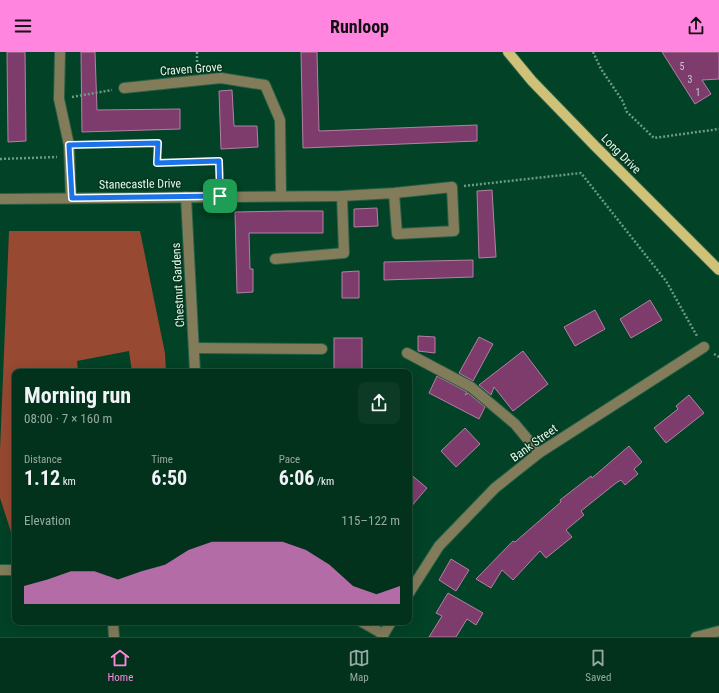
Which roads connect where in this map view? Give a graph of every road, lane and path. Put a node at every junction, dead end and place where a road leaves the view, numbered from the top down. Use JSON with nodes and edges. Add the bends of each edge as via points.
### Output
{"nodes":[{"id":1,"x":60,"y":52,"type":"edge"},
{"id":2,"x":508,"y":52,"type":"edge"},
{"id":3,"x":593,"y":52,"type":"edge"},
{"id":4,"x":124,"y":88,"type":"joint"},
{"id":5,"x":59,"y":99,"type":"junction"},
{"id":6,"x":719,"y":129,"type":"edge"},
{"id":7,"x":69,"y":145,"type":"junction"},
{"id":8,"x":70,"y":157,"type":"junction"},
{"id":9,"x":0,"y":159,"type":"edge"},
{"id":10,"x":452,"y":187,"type":"junction"},
{"id":11,"x":394,"y":193,"type":"junction"},
{"id":12,"x":220,"y":196,"type":"junction"},
{"id":13,"x":281,"y":196,"type":"junction"},
{"id":14,"x":342,"y":196,"type":"junction"},
{"id":15,"x":186,"y":197,"type":"junction"},
{"id":16,"x":0,"y":198,"type":"edge"},
{"id":17,"x":72,"y":198,"type":"junction"},
{"id":18,"x":275,"y":260,"type":"dead end"},
{"id":19,"x":719,"y":270,"type":"edge"},
{"id":20,"x":704,"y":347,"type":"junction"},
{"id":21,"x":194,"y":348,"type":"junction"},
{"id":22,"x":322,"y":349,"type":"dead end"},
{"id":23,"x":407,"y":353,"type":"dead end"},
{"id":24,"x":719,"y":357,"type":"edge"},
{"id":25,"x":195,"y":369,"type":"edge"},
{"id":26,"x":539,"y":453,"type":"junction"},
{"id":27,"x":0,"y":570,"type":"edge"},
{"id":28,"x":12,"y":570,"type":"edge"},
{"id":29,"x":412,"y":588,"type":"edge"},
{"id":30,"x":113,"y":625,"type":"edge"},
{"id":31,"x":366,"y":625,"type":"edge"},
{"id":32,"x":389,"y":625,"type":"edge"},
{"id":33,"x":719,"y":631,"type":"edge"},
{"id":34,"x":382,"y":636,"type":"edge"},
{"id":35,"x":114,"y":637,"type":"edge"},
{"id":36,"x":696,"y":637,"type":"edge"}],
"edges":[{"from":1,"to":5,"type":"street"},
{"from":2,"to":19,"type":"main road","name":"Long Drive","via":[[532,81]]},
{"from":3,"to":6,"type":"path","via":[[627,112],[654,138]]},
{"from":4,"to":5,"type":"path"},
{"from":4,"to":13,"type":"street","name":"Craven Grove","via":[[221,78],[266,85],[280,120]]},
{"from":5,"to":7,"type":"street"},
{"from":7,"to":8,"type":"street"},
{"from":7,"to":12,"type":"path","via":[[158,143],[157,163],[219,161]]},
{"from":8,"to":9,"type":"path"},
{"from":8,"to":17,"type":"street"},
{"from":10,"to":11,"type":"street","name":"Stanecastle Drive"},
{"from":10,"to":11,"type":"street","via":[[454,231],[397,234]]},
{"from":10,"to":20,"type":"path","via":[[581,173],[666,281]]},
{"from":11,"to":14,"type":"street","name":"Stanecastle Drive"},
{"from":12,"to":13,"type":"street","name":"Stanecastle Drive"},
{"from":12,"to":15,"type":"street","name":"Stanecastle Drive"},
{"from":13,"to":14,"type":"street","name":"Stanecastle Drive"},
{"from":14,"to":18,"type":"street","via":[[344,253]]},
{"from":15,"to":17,"type":"street","name":"Stanecastle Drive"},
{"from":15,"to":21,"type":"street","name":"Chestnut Gardens"},
{"from":16,"to":17,"type":"street","name":"Stanecastle Drive"},
{"from":20,"to":24,"type":"path"},
{"from":20,"to":26,"type":"street","name":"Bank Street"},
{"from":21,"to":22,"type":"street"},
{"from":21,"to":25,"type":"street","name":"Chestnut Gardens"},
{"from":23,"to":26,"type":"street","via":[[471,387],[515,424]]},
{"from":26,"to":29,"type":"street","name":"Bank Street","via":[[496,488],[439,546]]},
{"from":27,"to":28,"type":"street"},
{"from":30,"to":35,"type":"street"},
{"from":31,"to":34,"type":"street"},
{"from":32,"to":34,"type":"street"},
{"from":33,"to":36,"type":"street"}]}
